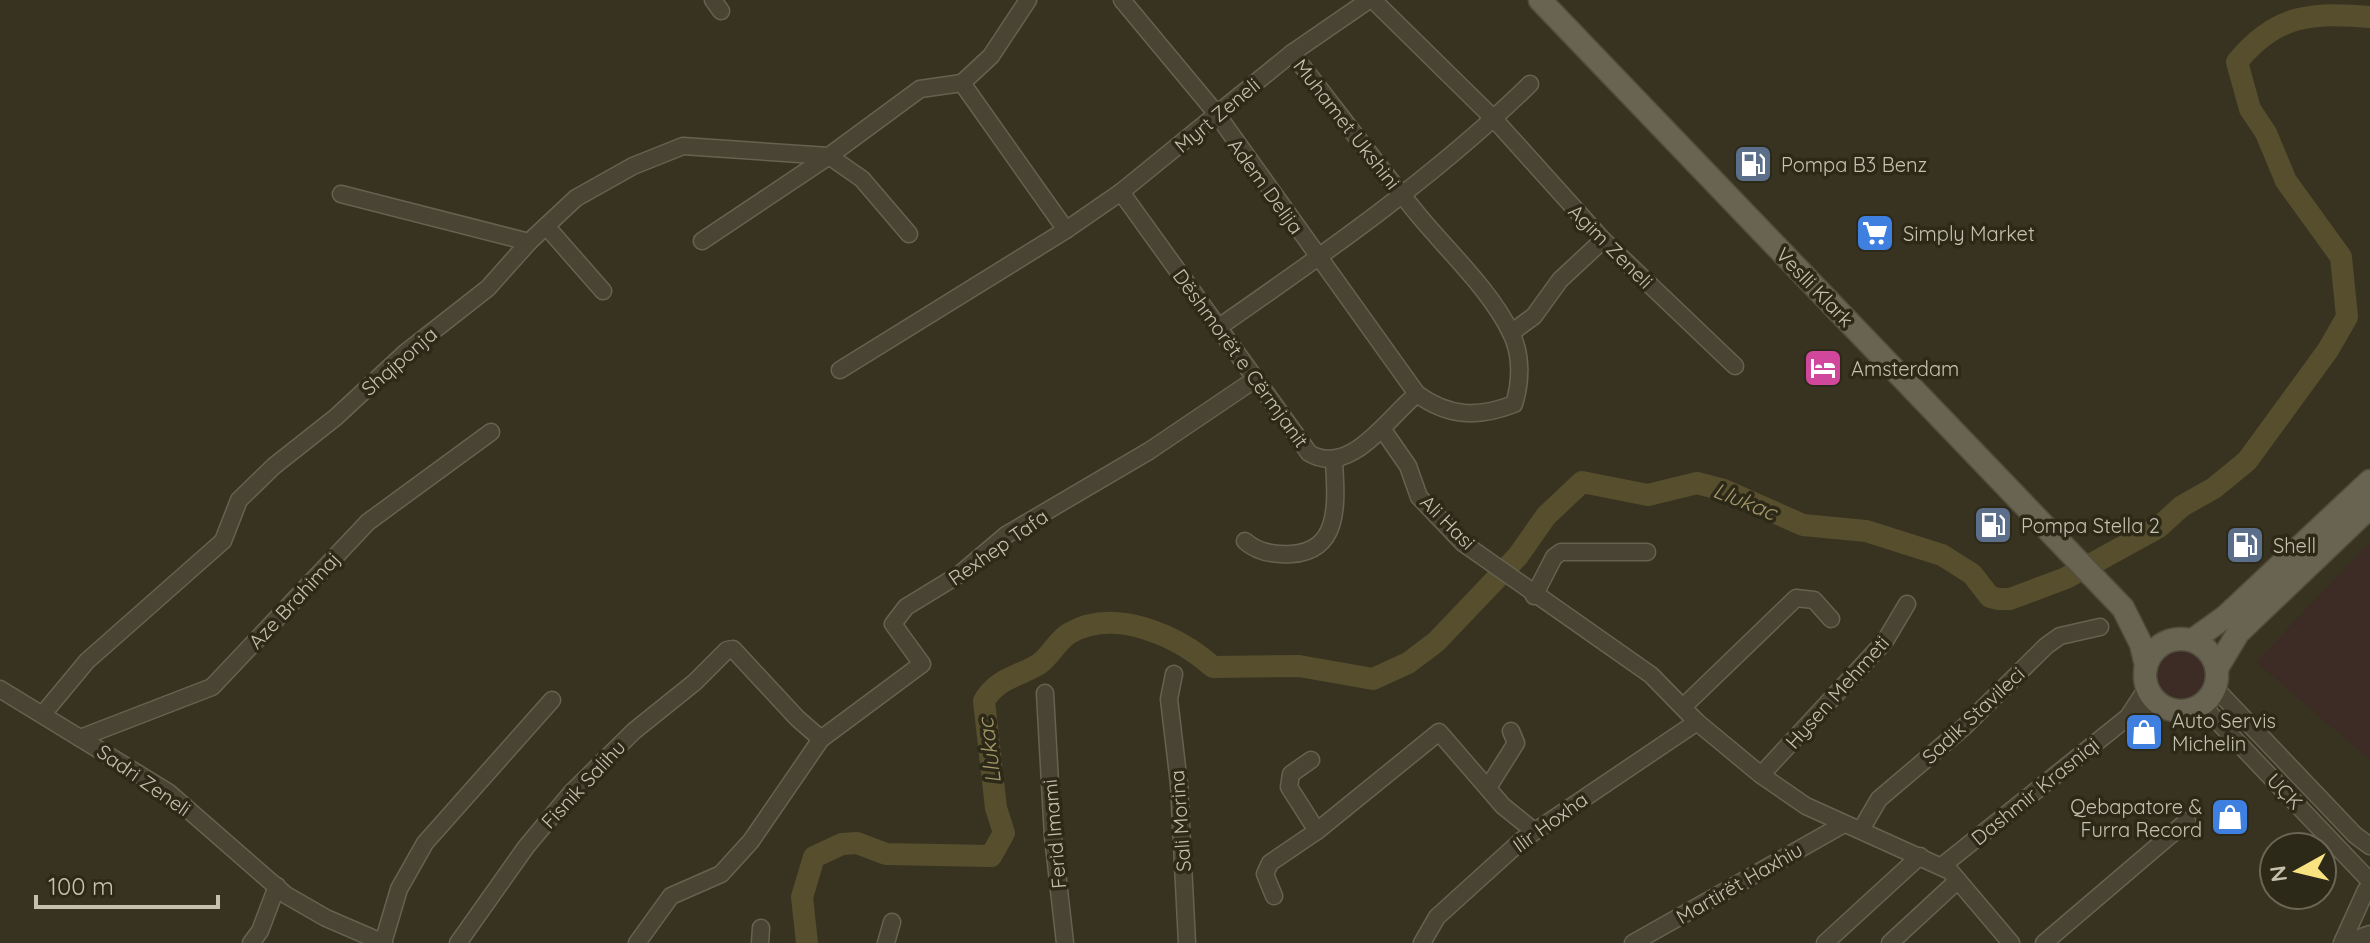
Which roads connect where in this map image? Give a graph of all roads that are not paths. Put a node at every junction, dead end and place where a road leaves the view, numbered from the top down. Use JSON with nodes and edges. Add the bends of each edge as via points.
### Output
{"nodes":[{"id":1,"x":1028,"y":0,"type":"edge"},
{"id":2,"x":1122,"y":0,"type":"edge"},
{"id":3,"x":1371,"y":0,"type":"edge"},
{"id":4,"x":1540,"y":0,"type":"edge"},
{"id":5,"x":1292,"y":53,"type":"junction"},
{"id":6,"x":962,"y":83,"type":"junction"},
{"id":7,"x":1530,"y":84,"type":"dead end"},
{"id":8,"x":1216,"y":113,"type":"junction"},
{"id":9,"x":1494,"y":119,"type":"junction"},
{"id":10,"x":829,"y":156,"type":"junction"},
{"id":11,"x":1121,"y":192,"type":"junction"},
{"id":12,"x":341,"y":194,"type":"dead end"},
{"id":13,"x":1402,"y":195,"type":"junction"},
{"id":14,"x":546,"y":226,"type":"junction"},
{"id":15,"x":1066,"y":230,"type":"junction"},
{"id":16,"x":909,"y":234,"type":"dead end"},
{"id":17,"x":1603,"y":240,"type":"junction"},
{"id":18,"x":702,"y":241,"type":"dead end"},
{"id":19,"x":529,"y":242,"type":"junction"},
{"id":20,"x":1318,"y":259,"type":"junction"},
{"id":21,"x":603,"y":291,"type":"dead end"},
{"id":22,"x":1219,"y":327,"type":"junction"},
{"id":23,"x":1511,"y":333,"type":"junction"},
{"id":24,"x":1735,"y":366,"type":"dead end"},
{"id":25,"x":840,"y":370,"type":"dead end"},
{"id":26,"x":1254,"y":380,"type":"junction"},
{"id":27,"x":1417,"y":394,"type":"junction"},
{"id":28,"x":1383,"y":430,"type":"junction"},
{"id":29,"x":491,"y":432,"type":"dead end"},
{"id":30,"x":1334,"y":461,"type":"junction"},
{"id":31,"x":2370,"y":481,"type":"edge"},
{"id":32,"x":2370,"y":507,"type":"edge"},
{"id":33,"x":1245,"y":541,"type":"dead end"},
{"id":34,"x":1647,"y":552,"type":"dead end"},
{"id":35,"x":1529,"y":592,"type":"junction"},
{"id":36,"x":1907,"y":604,"type":"dead end"},
{"id":37,"x":2123,"y":608,"type":"junction"},
{"id":38,"x":1831,"y":619,"type":"dead end"},
{"id":39,"x":2100,"y":627,"type":"dead end"},
{"id":40,"x":2184,"y":640,"type":"junction"},
{"id":41,"x":2146,"y":665,"type":"junction"},
{"id":42,"x":1174,"y":674,"type":"dead end"},
{"id":43,"x":2211,"y":687,"type":"junction"},
{"id":44,"x":2147,"y":688,"type":"junction"},
{"id":45,"x":0,"y":689,"type":"edge"},
{"id":46,"x":1045,"y":693,"type":"dead end"},
{"id":47,"x":552,"y":700,"type":"dead end"},
{"id":48,"x":1684,"y":706,"type":"junction"},
{"id":49,"x":2162,"y":706,"type":"junction"},
{"id":50,"x":43,"y":714,"type":"junction"},
{"id":51,"x":2128,"y":717,"type":"junction"},
{"id":52,"x":1697,"y":722,"type":"junction"},
{"id":53,"x":1511,"y":731,"type":"dead end"},
{"id":54,"x":80,"y":738,"type":"junction"},
{"id":55,"x":821,"y":739,"type":"junction"},
{"id":56,"x":1311,"y":760,"type":"dead end"},
{"id":57,"x":1761,"y":775,"type":"junction"},
{"id":58,"x":1489,"y":786,"type":"junction"},
{"id":59,"x":2187,"y":821,"type":"dead end"},
{"id":60,"x":1844,"y":824,"type":"junction"},
{"id":61,"x":1862,"y":828,"type":"junction"},
{"id":62,"x":1317,"y":831,"type":"junction"},
{"id":63,"x":1534,"y":831,"type":"junction"},
{"id":64,"x":2370,"y":846,"type":"edge"},
{"id":65,"x":1920,"y":856,"type":"junction"},
{"id":66,"x":1942,"y":866,"type":"junction"},
{"id":67,"x":1956,"y":882,"type":"junction"},
{"id":68,"x":277,"y":886,"type":"junction"},
{"id":69,"x":2368,"y":886,"type":"edge"},
{"id":70,"x":1274,"y":896,"type":"dead end"},
{"id":71,"x":892,"y":922,"type":"dead end"},
{"id":72,"x":2370,"y":934,"type":"edge"},
{"id":73,"x":251,"y":943,"type":"edge"},
{"id":74,"x":384,"y":943,"type":"edge"},
{"id":75,"x":458,"y":943,"type":"edge"},
{"id":76,"x":637,"y":943,"type":"edge"},
{"id":77,"x":886,"y":943,"type":"edge"},
{"id":78,"x":1065,"y":943,"type":"edge"},
{"id":79,"x":1187,"y":943,"type":"edge"},
{"id":80,"x":1422,"y":943,"type":"edge"},
{"id":81,"x":1633,"y":943,"type":"edge"},
{"id":82,"x":1825,"y":943,"type":"edge"},
{"id":83,"x":1890,"y":943,"type":"edge"},
{"id":84,"x":2011,"y":943,"type":"edge"},
{"id":85,"x":2044,"y":943,"type":"edge"},
{"id":86,"x":2344,"y":943,"type":"edge"}],
"edges":[{"from":1,"to":6,"type":"street","via":[[991,56]]},
{"from":2,"to":8,"type":"street","name":"Adem Delija"},
{"from":3,"to":5,"type":"street","name":"Myrt Zeneli"},
{"from":3,"to":9,"type":"street","name":"Agim Zeneli"},
{"from":4,"to":37,"type":"main road","name":"Veslli Klark"},
{"from":5,"to":8,"type":"street","name":"Myrt Zeneli"},
{"from":5,"to":13,"type":"street","name":"Muhamet Ukshini"},
{"from":6,"to":10,"type":"street","via":[[920,89]]},
{"from":6,"to":15,"type":"street"},
{"from":7,"to":9,"type":"street"},
{"from":8,"to":11,"type":"street","name":"Myrt Zeneli"},
{"from":8,"to":20,"type":"street","name":"Adem Delija"},
{"from":9,"to":13,"type":"street"},
{"from":9,"to":17,"type":"street","name":"Agim Zeneli"},
{"from":10,"to":14,"type":"street","name":"Shqiponja","via":[[683,146],[576,198]]},
{"from":10,"to":16,"type":"street","via":[[862,179]]},
{"from":10,"to":18,"type":"street"},
{"from":11,"to":15,"type":"street","name":"Myrt Zeneli"},
{"from":11,"to":22,"type":"street","name":"Dëshmorët e Cërmjanit"},
{"from":12,"to":19,"type":"street"},
{"from":13,"to":20,"type":"street","name":"Muhamet Ukshini"},
{"from":13,"to":23,"type":"street","name":"Muhamet Ukshini","via":[[1459,258]]},
{"from":14,"to":19,"type":"street","name":"Shqiponja"},
{"from":14,"to":21,"type":"street"},
{"from":15,"to":25,"type":"street","name":"Myrt Zeneli"},
{"from":17,"to":23,"type":"street","via":[[1560,280],[1534,316]]},
{"from":17,"to":24,"type":"street","name":"Agim Zeneli"},
{"from":19,"to":50,"type":"street","name":"Shqiponja","via":[[488,288],[274,466],[239,500],[223,541],[87,661]]},
{"from":20,"to":22,"type":"street"},
{"from":20,"to":27,"type":"street","name":"Adem Delija"},
{"from":22,"to":26,"type":"street","name":"Dëshmorët e Cërmjanit"},
{"from":23,"to":27,"type":"street","name":"Muhamet Ukshini","via":[[1520,386],[1514,404],[1487,415],[1453,413]]},
{"from":26,"to":30,"type":"street","name":"Dëshmorët e Cërmjanit","via":[[1309,453]]},
{"from":26,"to":55,"type":"street","name":"Rexhep Tafa","via":[[1149,451],[1006,535],[960,574],[906,607],[893,624],[922,664]]},
{"from":27,"to":28,"type":"street"},
{"from":28,"to":30,"type":"street"},
{"from":28,"to":35,"type":"street","name":"Ali Hasi","via":[[1408,466],[1419,497],[1463,543]]},
{"from":29,"to":54,"type":"street","name":"Aze Brahimaj","via":[[368,522],[212,687]]},
{"from":30,"to":33,"type":"street","via":[[1333,526],[1324,542],[1306,553],[1281,555],[1255,550]]},
{"from":31,"to":40,"type":"main road","via":[[2225,617]]},
{"from":32,"to":43,"type":"main road","via":[[2238,633]]},
{"from":34,"to":35,"type":"street","via":[[1561,552]]},
{"from":35,"to":48,"type":"street","via":[[1651,675]]},
{"from":36,"to":57,"type":"street","name":"Hysen Mehmeti","via":[[1885,641]]},
{"from":37,"to":40,"type":"main road","name":"Veslli Klark"},
{"from":37,"to":41,"type":"main road","name":"Veslli Klark"},
{"from":38,"to":48,"type":"street","via":[[1809,597],[1796,598]]},
{"from":39,"to":61,"type":"street","name":"Sadik Stavileci","via":[[2060,636],[2046,646],[1964,727],[1879,799]]},
{"from":40,"to":41,"type":"main road","via":[[2158,647]]},
{"from":40,"to":43,"type":"main road","via":[[2208,651]]},
{"from":41,"to":44,"type":"main road"},
{"from":42,"to":79,"type":"street","name":"Sali Morina","via":[[1169,699]]},
{"from":43,"to":49,"type":"main road","via":[[2182,712]]},
{"from":43,"to":64,"type":"street","name":"UÇK"},
{"from":43,"to":69,"type":"street","name":"UÇK"},
{"from":44,"to":49,"type":"main road"},
{"from":44,"to":51,"type":"street","name":"Dashmir Krasniqi"},
{"from":45,"to":50,"type":"street","name":"Sadri Zeneli"},
{"from":46,"to":78,"type":"street","name":"Ferid Imami"},
{"from":47,"to":74,"type":"street","name":"Sadri Zeneli","via":[[425,843],[399,889]]},
{"from":48,"to":52,"type":"street"},
{"from":49,"to":51,"type":"street","name":"Dashmir Krasniqi"},
{"from":50,"to":54,"type":"street","name":"Sadri Zeneli"},
{"from":51,"to":66,"type":"street","name":"Dashmir Krasniqi"},
{"from":52,"to":57,"type":"street"},
{"from":52,"to":63,"type":"street","name":"Ilir Hoxha"},
{"from":53,"to":58,"type":"street","via":[[1516,743]]},
{"from":54,"to":68,"type":"street","name":"Sadri Zeneli","via":[[168,792]]},
{"from":55,"to":75,"type":"street","name":"Fisnik Salihu","via":[[733,649],[727,650],[571,793]]},
{"from":55,"to":76,"type":"street","name":"Rexhep Tafa","via":[[741,852],[721,874],[671,896]]},
{"from":56,"to":62,"type":"street","via":[[1291,774],[1289,787]]},
{"from":57,"to":60,"type":"street"},
{"from":58,"to":62,"type":"street","via":[[1443,734],[1433,733]]},
{"from":58,"to":63,"type":"street","via":[[1503,806]]},
{"from":59,"to":85,"type":"street"},
{"from":60,"to":61,"type":"street"},
{"from":60,"to":81,"type":"street","name":"Martirët Haxhiu"},
{"from":61,"to":65,"type":"street"},
{"from":62,"to":70,"type":"street","via":[[1270,863],[1265,874]]},
{"from":63,"to":80,"type":"street","name":"Ilir Hoxha","via":[[1437,917]]},
{"from":65,"to":66,"type":"street"},
{"from":65,"to":82,"type":"street"},
{"from":66,"to":67,"type":"street"},
{"from":67,"to":83,"type":"street"},
{"from":67,"to":84,"type":"street"},
{"from":68,"to":73,"type":"street"},
{"from":68,"to":74,"type":"street","name":"Sadri Zeneli","via":[[326,918]]},
{"from":69,"to":86,"type":"street"},
{"from":71,"to":77,"type":"street"},
{"from":72,"to":86,"type":"street"}]}
